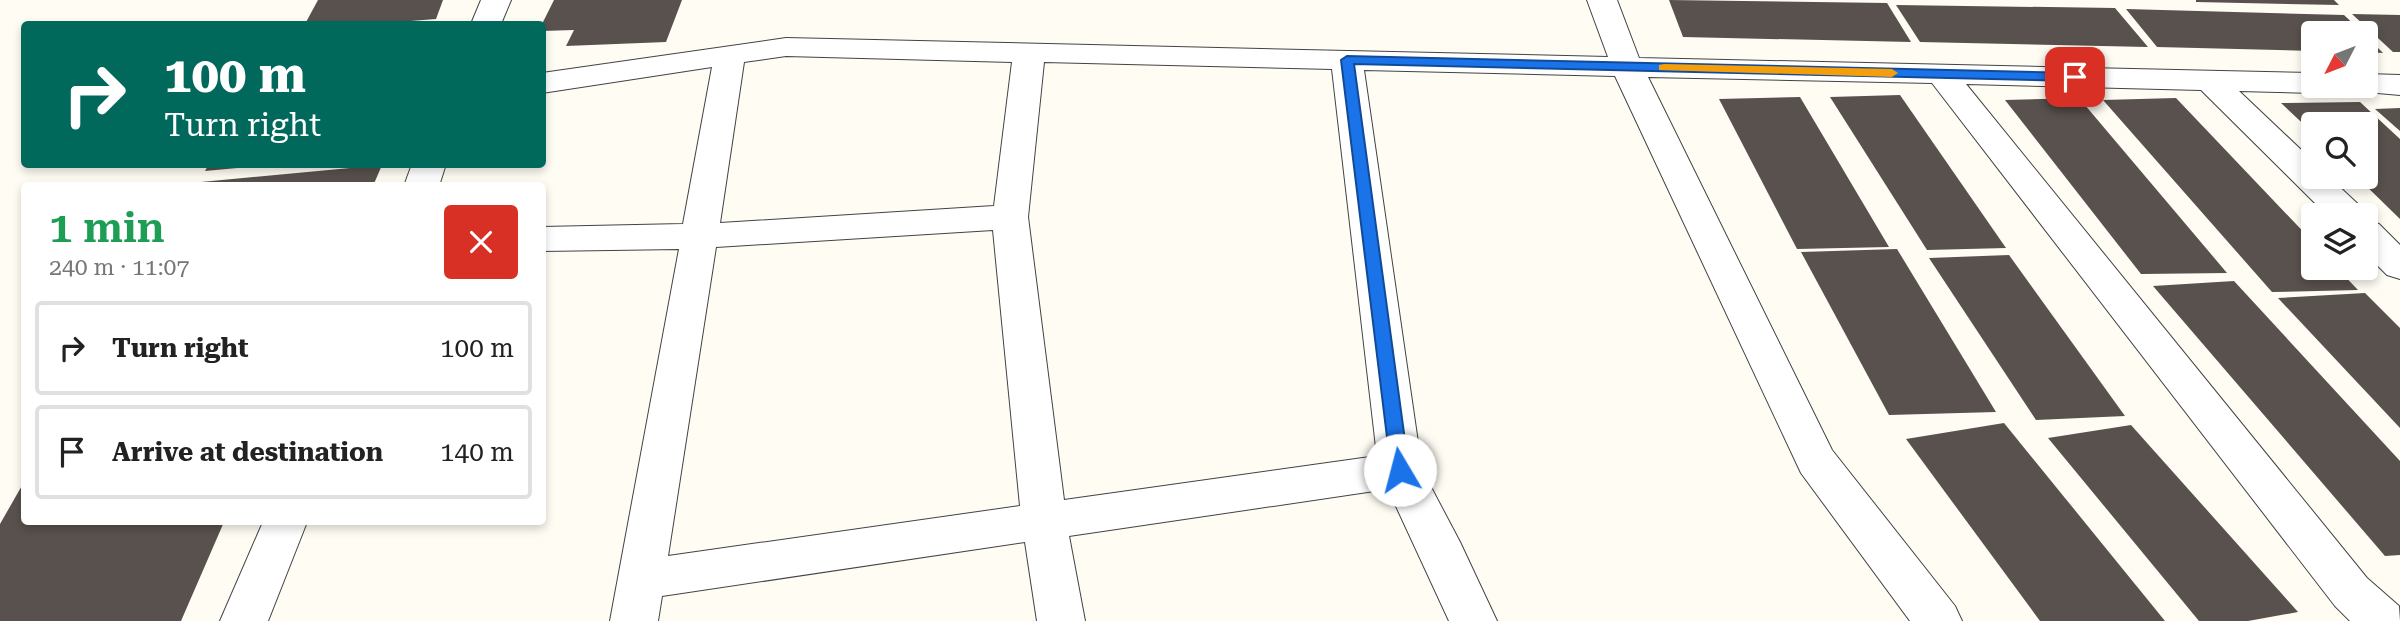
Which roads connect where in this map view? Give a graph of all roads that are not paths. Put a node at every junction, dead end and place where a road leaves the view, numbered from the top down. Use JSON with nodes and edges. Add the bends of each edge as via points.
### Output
{"nodes":[{"id":1,"x":496,"y":0,"type":"edge"},
{"id":2,"x":1602,"y":0,"type":"edge"},
{"id":3,"x":487,"y":21,"type":"edge"},
{"id":4,"x":1029,"y":53,"type":"junction"},
{"id":5,"x":730,"y":55,"type":"junction"},
{"id":6,"x":1347,"y":60,"type":"junction"},
{"id":7,"x":1627,"y":67,"type":"junction"},
{"id":8,"x":1941,"y":74,"type":"junction"},
{"id":9,"x":2209,"y":80,"type":"junction"},
{"id":10,"x":546,"y":82,"type":"edge"},
{"id":11,"x":2301,"y":83,"type":"edge"},
{"id":12,"x":2378,"y":84,"type":"edge"},
{"id":13,"x":2400,"y":85,"type":"edge"},
{"id":14,"x":2336,"y":203,"type":"edge"},
{"id":15,"x":1010,"y":217,"type":"junction"},
{"id":16,"x":699,"y":236,"type":"junction"},
{"id":17,"x":546,"y":239,"type":"edge"},
{"id":18,"x":2378,"y":244,"type":"edge"},
{"id":19,"x":2400,"y":265,"type":"edge"},
{"id":20,"x":1400,"y":470,"type":"junction"},
{"id":21,"x":1044,"y":522,"type":"junction"},
{"id":22,"x":284,"y":525,"type":"edge"},
{"id":23,"x":638,"y":600,"type":"edge"},
{"id":24,"x":244,"y":621,"type":"edge"},
{"id":25,"x":1061,"y":621,"type":"edge"},
{"id":26,"x":1473,"y":621,"type":"edge"},
{"id":27,"x":1938,"y":621,"type":"edge"},
{"id":28,"x":2382,"y":621,"type":"edge"}],
"edges":[{"from":1,"to":3,"type":"street"},
{"from":2,"to":7,"type":"street"},
{"from":4,"to":5,"type":"street","via":[[786,47]]},
{"from":4,"to":6,"type":"street"},
{"from":4,"to":15,"type":"street"},
{"from":5,"to":10,"type":"street"},
{"from":5,"to":16,"type":"street"},
{"from":6,"to":7,"type":"street"},
{"from":6,"to":20,"type":"street"},
{"from":7,"to":8,"type":"street"},
{"from":7,"to":27,"type":"street","via":[[1816,461]]},
{"from":8,"to":9,"type":"street"},
{"from":8,"to":28,"type":"street","via":[[2351,592]]},
{"from":9,"to":11,"type":"street"},
{"from":9,"to":14,"type":"street"},
{"from":12,"to":13,"type":"street"},
{"from":15,"to":16,"type":"street"},
{"from":15,"to":21,"type":"street"},
{"from":16,"to":17,"type":"street"},
{"from":16,"to":23,"type":"street"},
{"from":18,"to":19,"type":"street"},
{"from":20,"to":21,"type":"street"},
{"from":20,"to":26,"type":"street"},
{"from":21,"to":23,"type":"street"},
{"from":21,"to":25,"type":"street"},
{"from":22,"to":24,"type":"street"}]}
